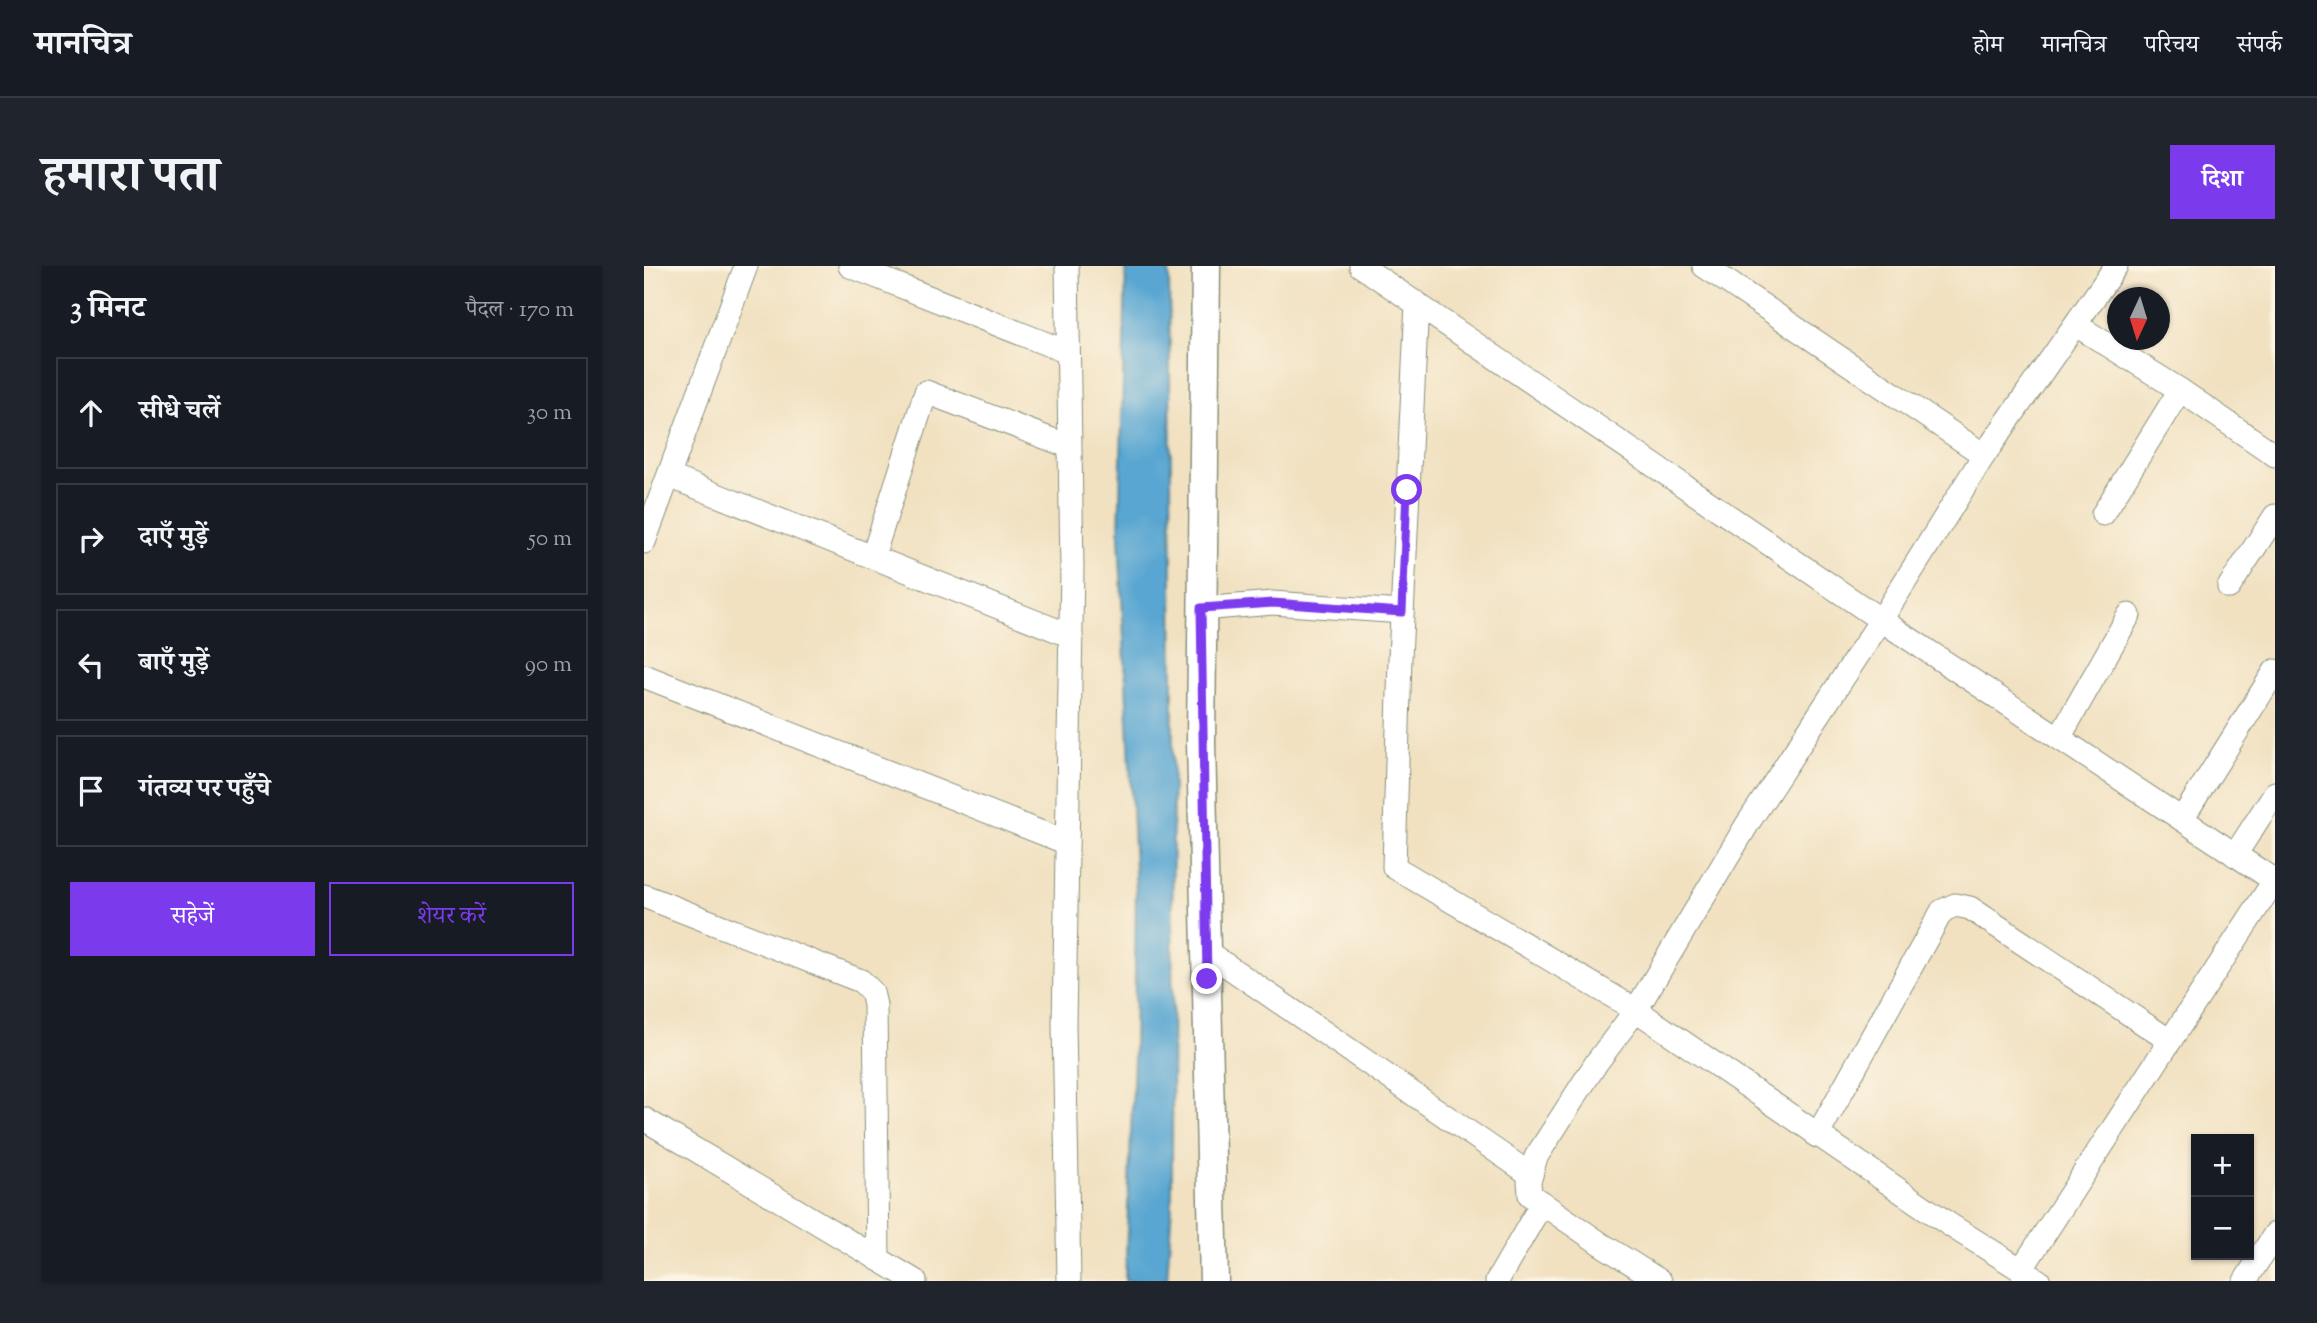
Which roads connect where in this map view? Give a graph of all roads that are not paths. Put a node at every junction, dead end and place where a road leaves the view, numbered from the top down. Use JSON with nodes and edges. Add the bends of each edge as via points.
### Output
{"nodes":[{"id":1,"x":746,"y":266,"type":"edge"},
{"id":2,"x":850,"y":266,"type":"edge"},
{"id":3,"x":1067,"y":266,"type":"edge"},
{"id":4,"x":1206,"y":266,"type":"edge"},
{"id":5,"x":1361,"y":266,"type":"edge"},
{"id":6,"x":1704,"y":266,"type":"edge"},
{"id":7,"x":2116,"y":266,"type":"edge"},
{"id":8,"x":1417,"y":303,"type":"junction"},
{"id":9,"x":2076,"y":325,"type":"junction"},
{"id":10,"x":1067,"y":352,"type":"junction"},
{"id":11,"x":2180,"y":390,"type":"junction"},
{"id":12,"x":1068,"y":446,"type":"junction"},
{"id":13,"x":1984,"y":455,"type":"junction"},
{"id":14,"x":2275,"y":455,"type":"edge"},
{"id":15,"x":669,"y":475,"type":"junction"},
{"id":16,"x":2103,"y":514,"type":"dead end"},
{"id":17,"x":2275,"y":516,"type":"edge"},
{"id":18,"x":644,"y":542,"type":"edge"},
{"id":19,"x":873,"y":556,"type":"junction"},
{"id":20,"x":2230,"y":587,"type":"dead end"},
{"id":21,"x":1201,"y":608,"type":"junction"},
{"id":22,"x":1402,"y":612,"type":"junction"},
{"id":23,"x":2129,"y":615,"type":"dead end"},
{"id":24,"x":1881,"y":620,"type":"junction"},
{"id":25,"x":1071,"y":636,"type":"junction"},
{"id":26,"x":2275,"y":671,"type":"edge"},
{"id":27,"x":644,"y":676,"type":"edge"},
{"id":28,"x":2059,"y":738,"type":"junction"},
{"id":29,"x":2275,"y":793,"type":"edge"},
{"id":30,"x":2182,"y":820,"type":"junction"},
{"id":31,"x":1065,"y":842,"type":"junction"},
{"id":32,"x":2235,"y":855,"type":"junction"},
{"id":33,"x":2275,"y":881,"type":"edge"},
{"id":34,"x":644,"y":895,"type":"edge"},
{"id":35,"x":1207,"y":952,"type":"junction"},
{"id":36,"x":1636,"y":1010,"type":"junction"},
{"id":37,"x":2170,"y":1041,"type":"junction"},
{"id":38,"x":644,"y":1119,"type":"edge"},
{"id":39,"x":1818,"y":1136,"type":"junction"},
{"id":40,"x":1531,"y":1175,"type":"junction"},
{"id":41,"x":1542,"y":1203,"type":"junction"},
{"id":42,"x":2275,"y":1234,"type":"edge"},
{"id":43,"x":878,"y":1259,"type":"junction"},
{"id":44,"x":2030,"y":1275,"type":"edge"},
{"id":45,"x":915,"y":1281,"type":"edge"},
{"id":46,"x":1069,"y":1281,"type":"edge"},
{"id":47,"x":1214,"y":1281,"type":"edge"},
{"id":48,"x":1497,"y":1281,"type":"edge"},
{"id":49,"x":1660,"y":1281,"type":"edge"},
{"id":50,"x":2245,"y":1281,"type":"edge"}],
"edges":[{"from":1,"to":15,"type":"street"},
{"from":2,"to":10,"type":"street"},
{"from":3,"to":10,"type":"street"},
{"from":4,"to":21,"type":"street"},
{"from":5,"to":8,"type":"street"},
{"from":6,"to":13,"type":"street"},
{"from":7,"to":9,"type":"street"},
{"from":8,"to":22,"type":"street"},
{"from":8,"to":24,"type":"street"},
{"from":9,"to":11,"type":"street"},
{"from":9,"to":13,"type":"street"},
{"from":10,"to":12,"type":"street"},
{"from":11,"to":14,"type":"street"},
{"from":11,"to":16,"type":"street"},
{"from":12,"to":19,"type":"street","via":[[926,392]]},
{"from":12,"to":25,"type":"street"},
{"from":13,"to":24,"type":"street"},
{"from":15,"to":18,"type":"street"},
{"from":15,"to":19,"type":"street"},
{"from":17,"to":20,"type":"street"},
{"from":19,"to":25,"type":"street"},
{"from":21,"to":22,"type":"street","via":[[1273,603]]},
{"from":21,"to":35,"type":"street"},
{"from":22,"to":36,"type":"street","via":[[1394,867]]},
{"from":23,"to":28,"type":"street"},
{"from":24,"to":28,"type":"street"},
{"from":24,"to":36,"type":"street","via":[[1748,823]]},
{"from":25,"to":31,"type":"street"},
{"from":26,"to":30,"type":"street"},
{"from":27,"to":31,"type":"street"},
{"from":28,"to":30,"type":"street"},
{"from":29,"to":32,"type":"street"},
{"from":30,"to":32,"type":"street"},
{"from":31,"to":46,"type":"street"},
{"from":32,"to":33,"type":"street"},
{"from":33,"to":37,"type":"street"},
{"from":34,"to":43,"type":"street","via":[[861,981],[872,992],[877,1040]]},
{"from":35,"to":40,"type":"street"},
{"from":35,"to":47,"type":"street"},
{"from":36,"to":39,"type":"street"},
{"from":36,"to":40,"type":"street","via":[[1543,1146]]},
{"from":37,"to":39,"type":"street","via":[[1970,908],[1955,905],[1942,911]]},
{"from":37,"to":44,"type":"street"},
{"from":38,"to":43,"type":"street"},
{"from":39,"to":44,"type":"street"},
{"from":40,"to":41,"type":"street","via":[[1530,1195]]},
{"from":41,"to":48,"type":"street"},
{"from":41,"to":49,"type":"street"},
{"from":42,"to":50,"type":"street"},
{"from":43,"to":45,"type":"street"}]}
